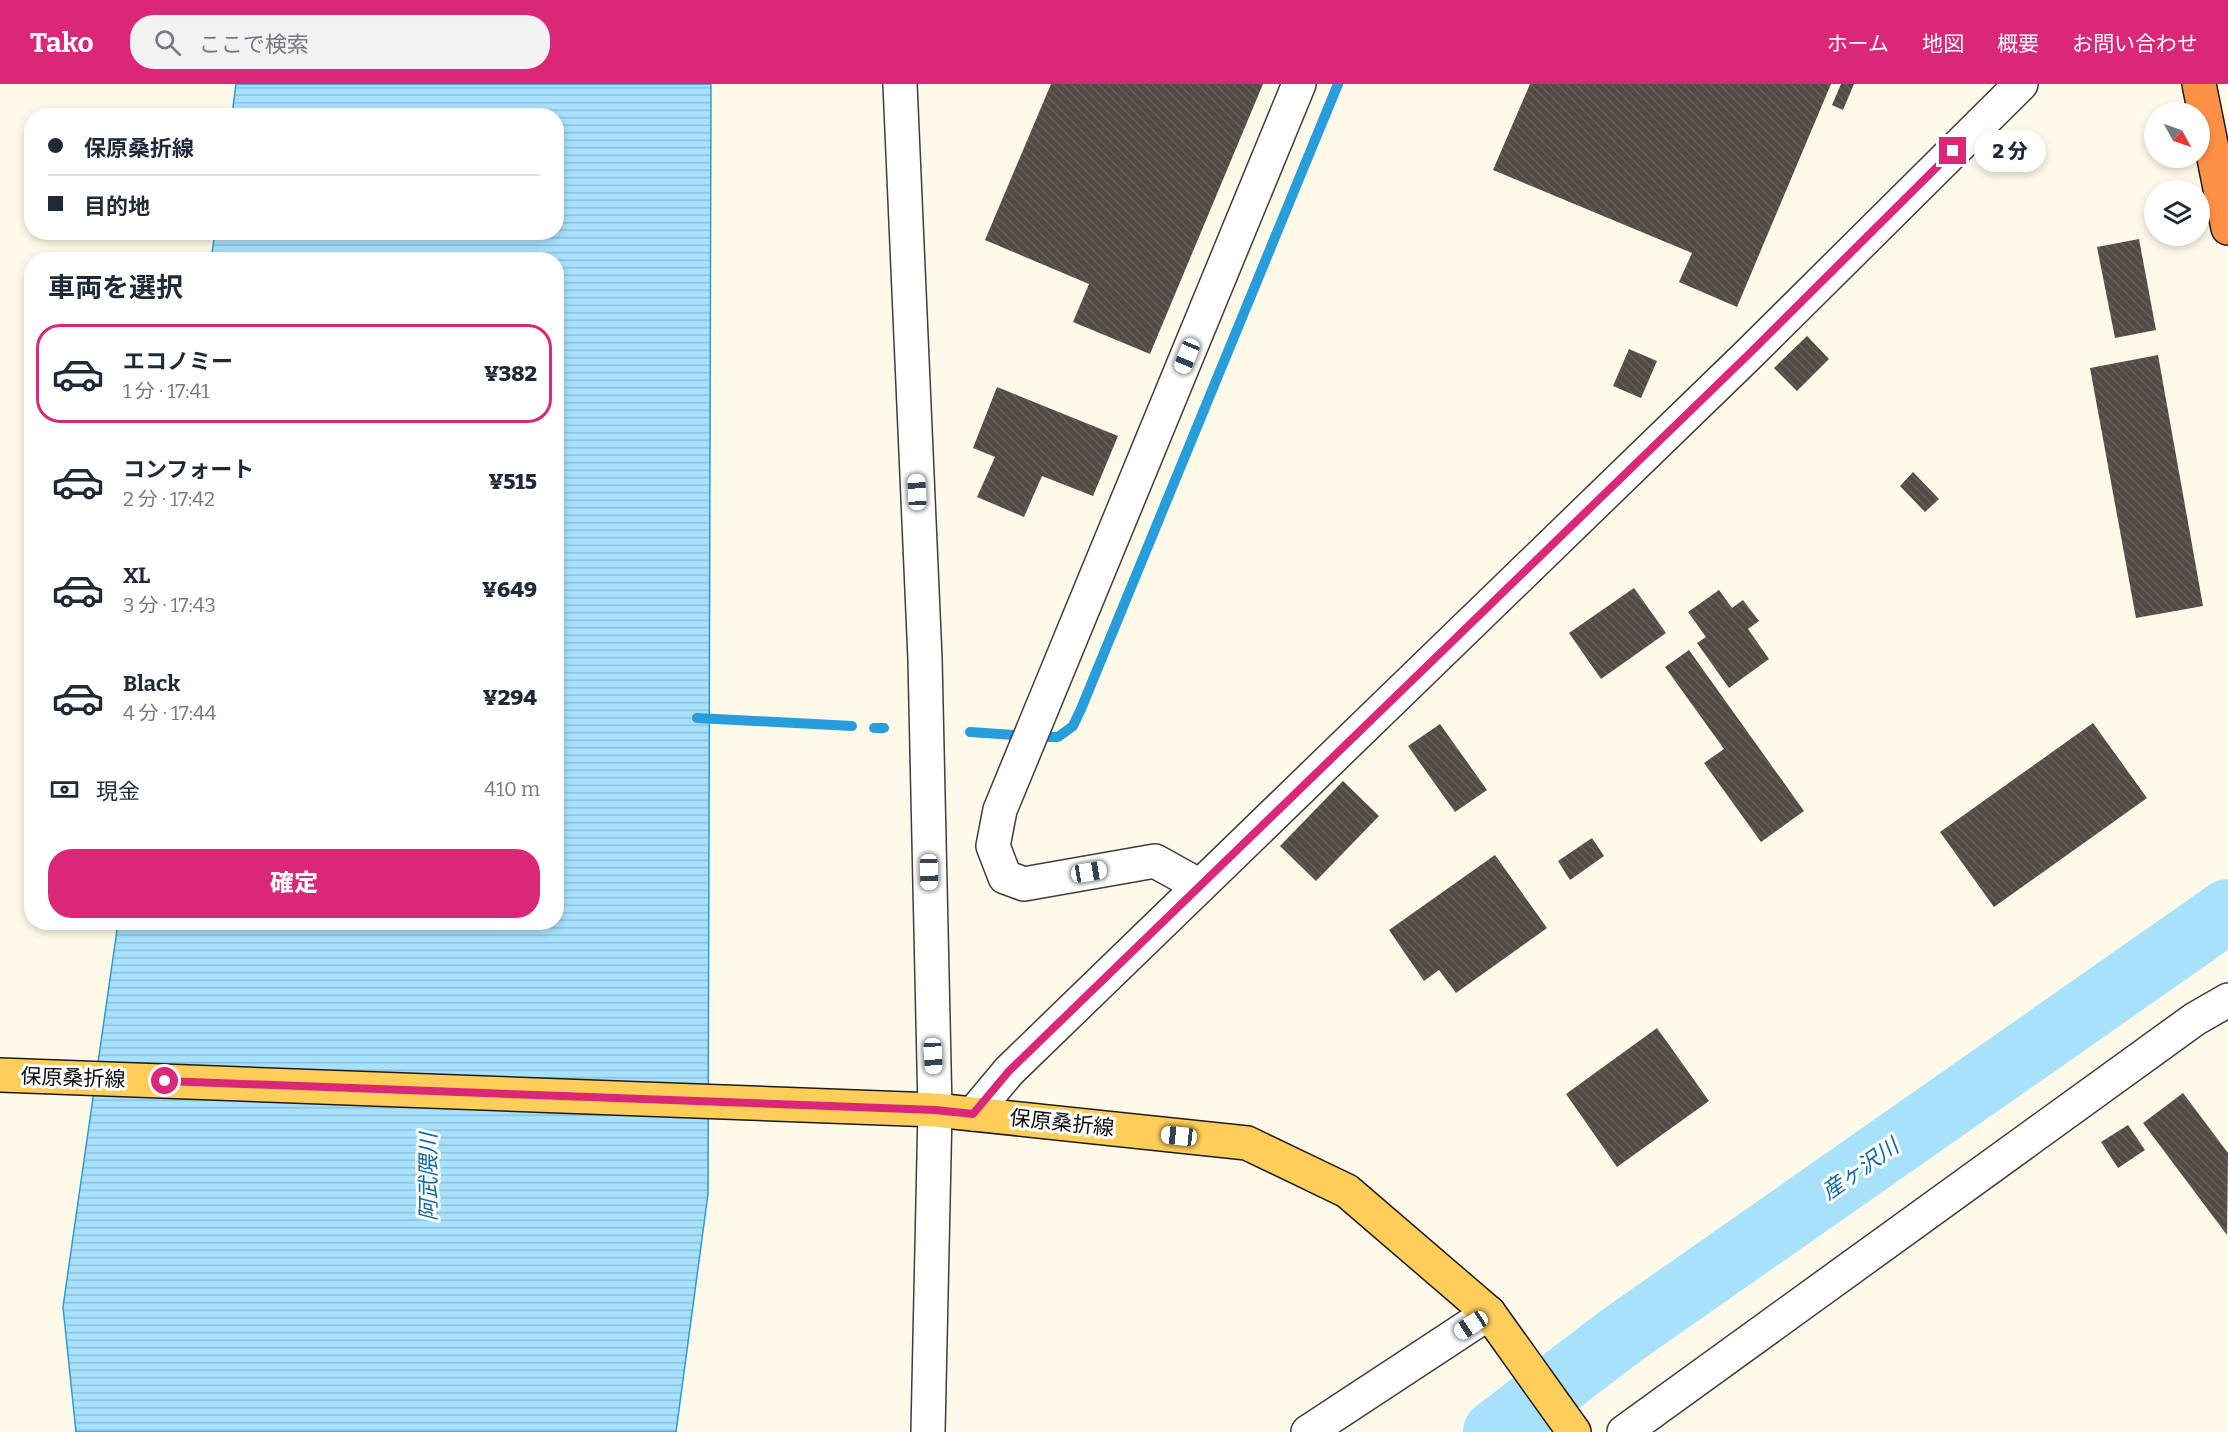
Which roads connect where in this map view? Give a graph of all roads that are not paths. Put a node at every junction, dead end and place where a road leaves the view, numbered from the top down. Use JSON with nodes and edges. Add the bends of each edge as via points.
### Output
{"nodes":[{"id":1,"x":900,"y":84,"type":"edge"},
{"id":2,"x":1299,"y":84,"type":"edge"},
{"id":3,"x":2021,"y":84,"type":"edge"},
{"id":4,"x":2199,"y":84,"type":"edge"},
{"id":5,"x":2228,"y":228,"type":"edge"},
{"id":6,"x":1200,"y":886,"type":"junction"},
{"id":7,"x":2228,"y":1000,"type":"edge"},
{"id":8,"x":0,"y":1075,"type":"edge"},
{"id":9,"x":926,"y":1110,"type":"junction"},
{"id":10,"x":973,"y":1114,"type":"junction"},
{"id":11,"x":1489,"y":1313,"type":"junction"},
{"id":12,"x":928,"y":1432,"type":"edge"},
{"id":13,"x":1308,"y":1432,"type":"edge"},
{"id":14,"x":1574,"y":1432,"type":"edge"},
{"id":15,"x":1624,"y":1432,"type":"edge"}],
"edges":[{"from":1,"to":9,"type":"street","via":[[925,659]]},
{"from":2,"to":6,"type":"street","via":[[1000,810],[993,846],[1005,877],[1024,884],[1155,861]]},
{"from":3,"to":6,"type":"street","via":[[1750,353]]},
{"from":4,"to":5,"type":"highway"},
{"from":6,"to":10,"type":"street","via":[[1009,1071]]},
{"from":7,"to":15,"type":"street","via":[[2194,1019]]},
{"from":8,"to":9,"type":"main road","name":"保原桑折線"},
{"from":9,"to":10,"type":"main road","name":"保原桑折線"},
{"from":9,"to":12,"type":"street"},
{"from":10,"to":11,"type":"main road","name":"保原桑折線","via":[[1248,1143],[1347,1191]]},
{"from":11,"to":13,"type":"street"},
{"from":11,"to":14,"type":"main road","name":"保原桑折線"}]}
